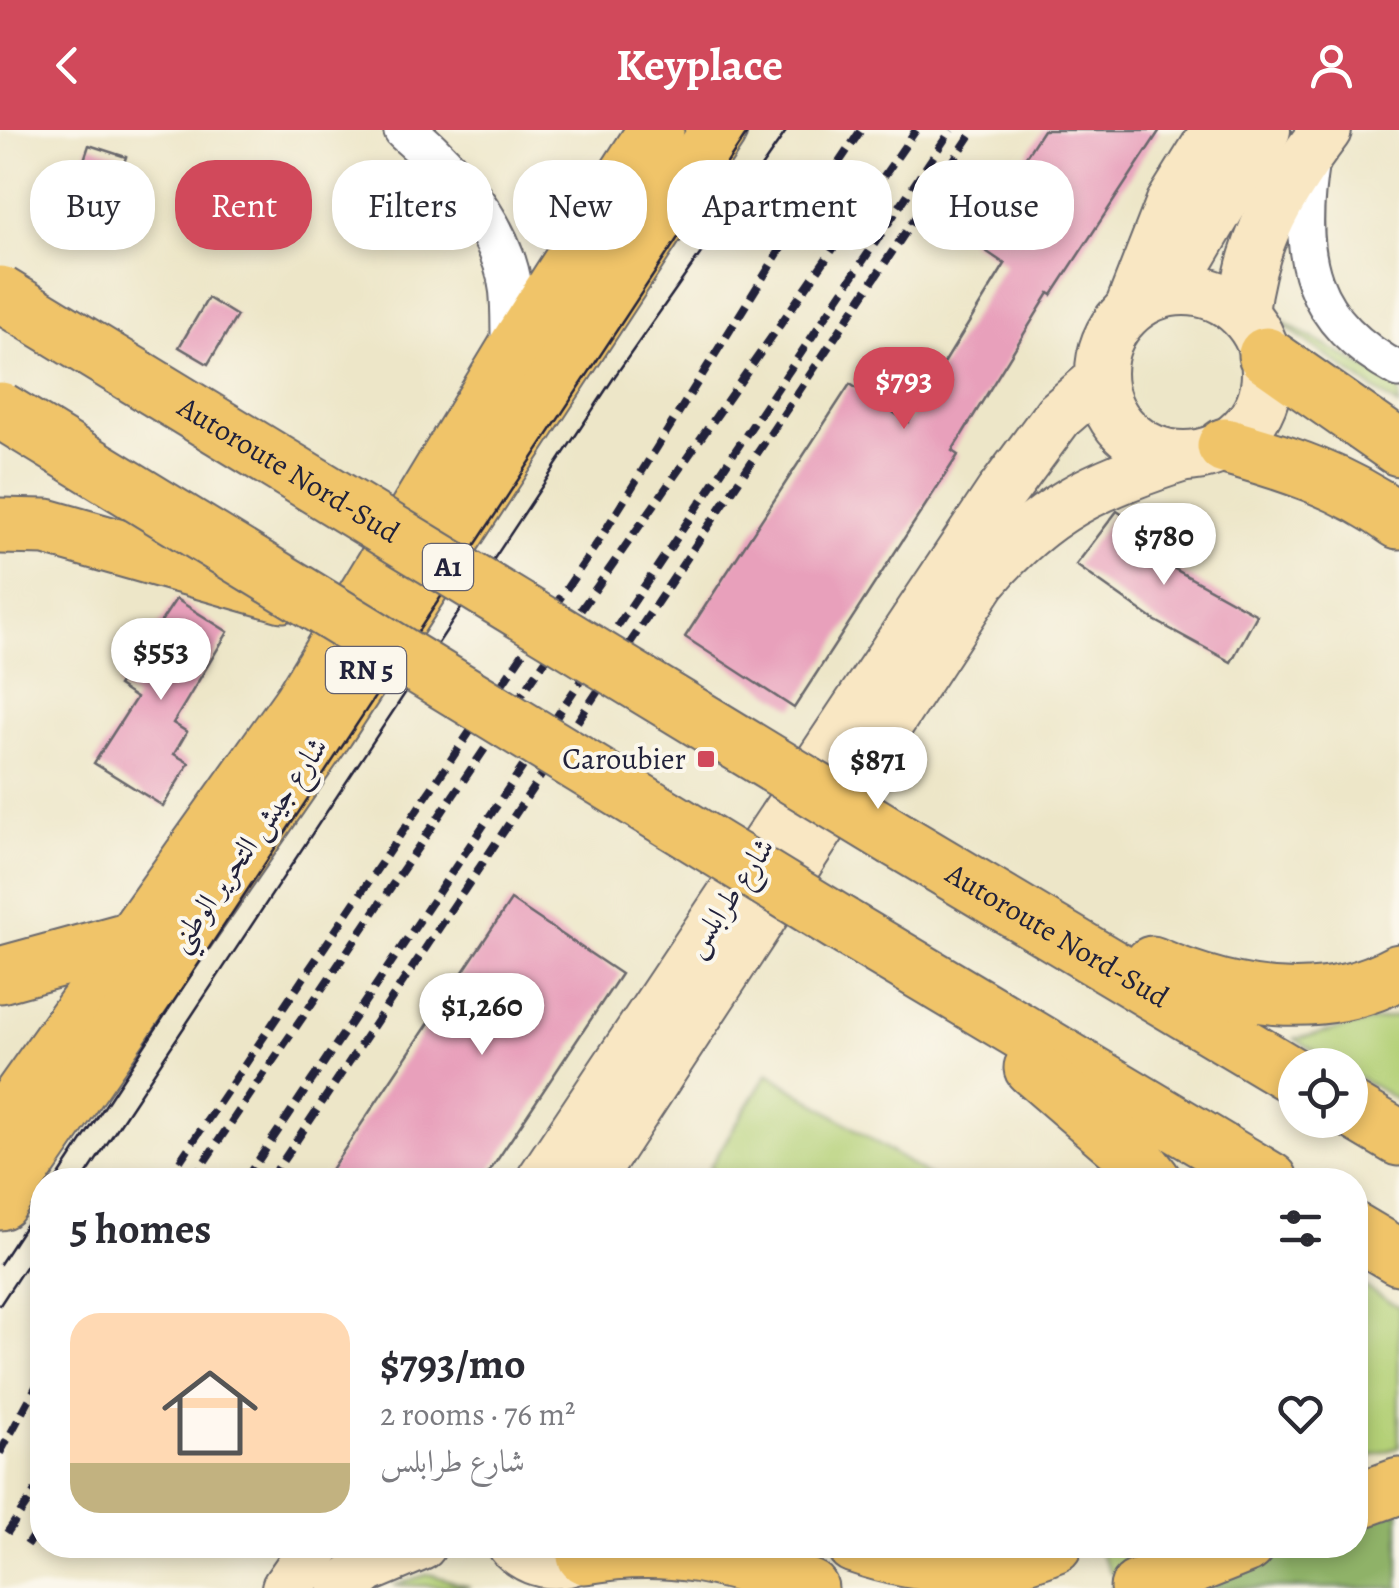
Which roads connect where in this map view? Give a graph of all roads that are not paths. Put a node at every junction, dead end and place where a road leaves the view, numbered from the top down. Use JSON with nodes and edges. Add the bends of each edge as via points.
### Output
{"nodes":[{"id":1,"x":405,"y":130,"type":"edge"},
{"id":2,"x":656,"y":130,"type":"edge"},
{"id":3,"x":719,"y":130,"type":"edge"},
{"id":4,"x":1319,"y":138,"type":"edge"},
{"id":5,"x":1241,"y":143,"type":"edge"},
{"id":6,"x":0,"y":294,"type":"edge"},
{"id":7,"x":1146,"y":300,"type":"junction"},
{"id":8,"x":1246,"y":323,"type":"junction"},
{"id":9,"x":512,"y":353,"type":"junction"},
{"id":10,"x":1399,"y":370,"type":"edge"},
{"id":11,"x":1101,"y":379,"type":"junction"},
{"id":12,"x":0,"y":410,"type":"edge"},
{"id":13,"x":1399,"y":448,"type":"edge"},
{"id":14,"x":1204,"y":451,"type":"junction"},
{"id":15,"x":1399,"y":521,"type":"edge"},
{"id":16,"x":0,"y":526,"type":"edge"},
{"id":17,"x":329,"y":611,"type":"junction"},
{"id":18,"x":966,"y":883,"type":"junction"},
{"id":19,"x":128,"y":940,"type":"junction"},
{"id":20,"x":920,"y":971,"type":"junction"},
{"id":21,"x":1399,"y":972,"type":"edge"},
{"id":22,"x":0,"y":975,"type":"edge"},
{"id":23,"x":1278,"y":1067,"type":"edge"},
{"id":24,"x":1368,"y":1120,"type":"edge"},
{"id":25,"x":0,"y":1126,"type":"edge"},
{"id":26,"x":1399,"y":1138,"type":"edge"},
{"id":27,"x":560,"y":1168,"type":"edge"},
{"id":28,"x":561,"y":1168,"type":"edge"},
{"id":29,"x":1144,"y":1168,"type":"edge"},
{"id":30,"x":1250,"y":1168,"type":"edge"},
{"id":31,"x":0,"y":1202,"type":"edge"},
{"id":32,"x":1368,"y":1239,"type":"edge"},
{"id":33,"x":1399,"y":1257,"type":"edge"},
{"id":34,"x":1399,"y":1486,"type":"edge"},
{"id":35,"x":1368,"y":1497,"type":"edge"},
{"id":36,"x":308,"y":1558,"type":"edge"},
{"id":37,"x":390,"y":1558,"type":"edge"},
{"id":38,"x":535,"y":1558,"type":"edge"},
{"id":39,"x":569,"y":1558,"type":"edge"},
{"id":40,"x":719,"y":1558,"type":"edge"},
{"id":41,"x":900,"y":1558,"type":"edge"},
{"id":42,"x":1018,"y":1558,"type":"edge"},
{"id":43,"x":1214,"y":1558,"type":"edge"},
{"id":44,"x":287,"y":1588,"type":"edge"},
{"id":45,"x":343,"y":1588,"type":"edge"},
{"id":46,"x":810,"y":1588,"type":"edge"},
{"id":47,"x":1138,"y":1588,"type":"edge"}],
"edges":[{"from":1,"to":9,"type":"street","via":[[456,180],[497,249],[511,287]]},
{"from":2,"to":9,"type":"highway","name":"شارع جيش التحرير الوطني","number":"RN 5"},
{"from":3,"to":31,"type":"highway","name":"شارع جيش التحرير الوطني","number":"RN 5","via":[[328,729]]},
{"from":4,"to":8,"type":"main road","via":[[1251,256]]},
{"from":4,"to":10,"type":"street","via":[[1303,212],[1310,274],[1341,329]]},
{"from":5,"to":7,"type":"main road","via":[[1190,257]]},
{"from":5,"to":8,"type":"main road","via":[[1228,239]]},
{"from":6,"to":18,"type":"highway","name":"Autoroute Nord-Sud","number":"A1","bridge":true},
{"from":7,"to":8,"type":"main road","via":[[1196,290]]},
{"from":7,"to":11,"type":"main road","via":[[1111,333]]},
{"from":8,"to":13,"type":"highway"},
{"from":8,"to":14,"type":"main road","via":[[1268,373],[1260,407]]},
{"from":9,"to":19,"type":"highway","name":"شارع جيش التحرير الوطني","number":"RN 5","via":[[301,703]]},
{"from":11,"to":14,"type":"main road","via":[[1121,428],[1149,449]]},
{"from":11,"to":27,"type":"main road","name":"شارع طرابلس","via":[[1058,416],[1001,493]]},
{"from":12,"to":17,"type":"highway","bridge":true},
{"from":14,"to":15,"type":"highway","via":[[1302,468]]},
{"from":14,"to":28,"type":"main road","name":"شارع طرابلس","via":[[1066,502],[1006,551]]},
{"from":16,"to":17,"type":"highway","bridge":true,"via":[[46,528],[228,576]]},
{"from":17,"to":20,"type":"highway","bridge":true},
{"from":18,"to":21,"type":"highway","via":[[1206,987],[1294,999],[1361,988]]},
{"from":18,"to":23,"type":"highway","name":"Autoroute Nord-Sud","number":"A1"},
{"from":19,"to":22,"type":"highway"},
{"from":19,"to":25,"type":"highway","name":"شارع جيش التحرير الوطني","number":"RN 5"},
{"from":20,"to":29,"type":"highway"},
{"from":20,"to":30,"type":"highway"},
{"from":24,"to":26,"type":"highway"},
{"from":32,"to":33,"type":"highway"},
{"from":34,"to":35,"type":"highway"},
{"from":36,"to":44,"type":"main road"},
{"from":37,"to":45,"type":"main road"},
{"from":38,"to":39,"type":"main road","via":[[553,1564]]},
{"from":40,"to":46,"type":"highway"},
{"from":41,"to":42,"type":"highway","via":[[951,1565]]},
{"from":43,"to":47,"type":"highway"}]}
